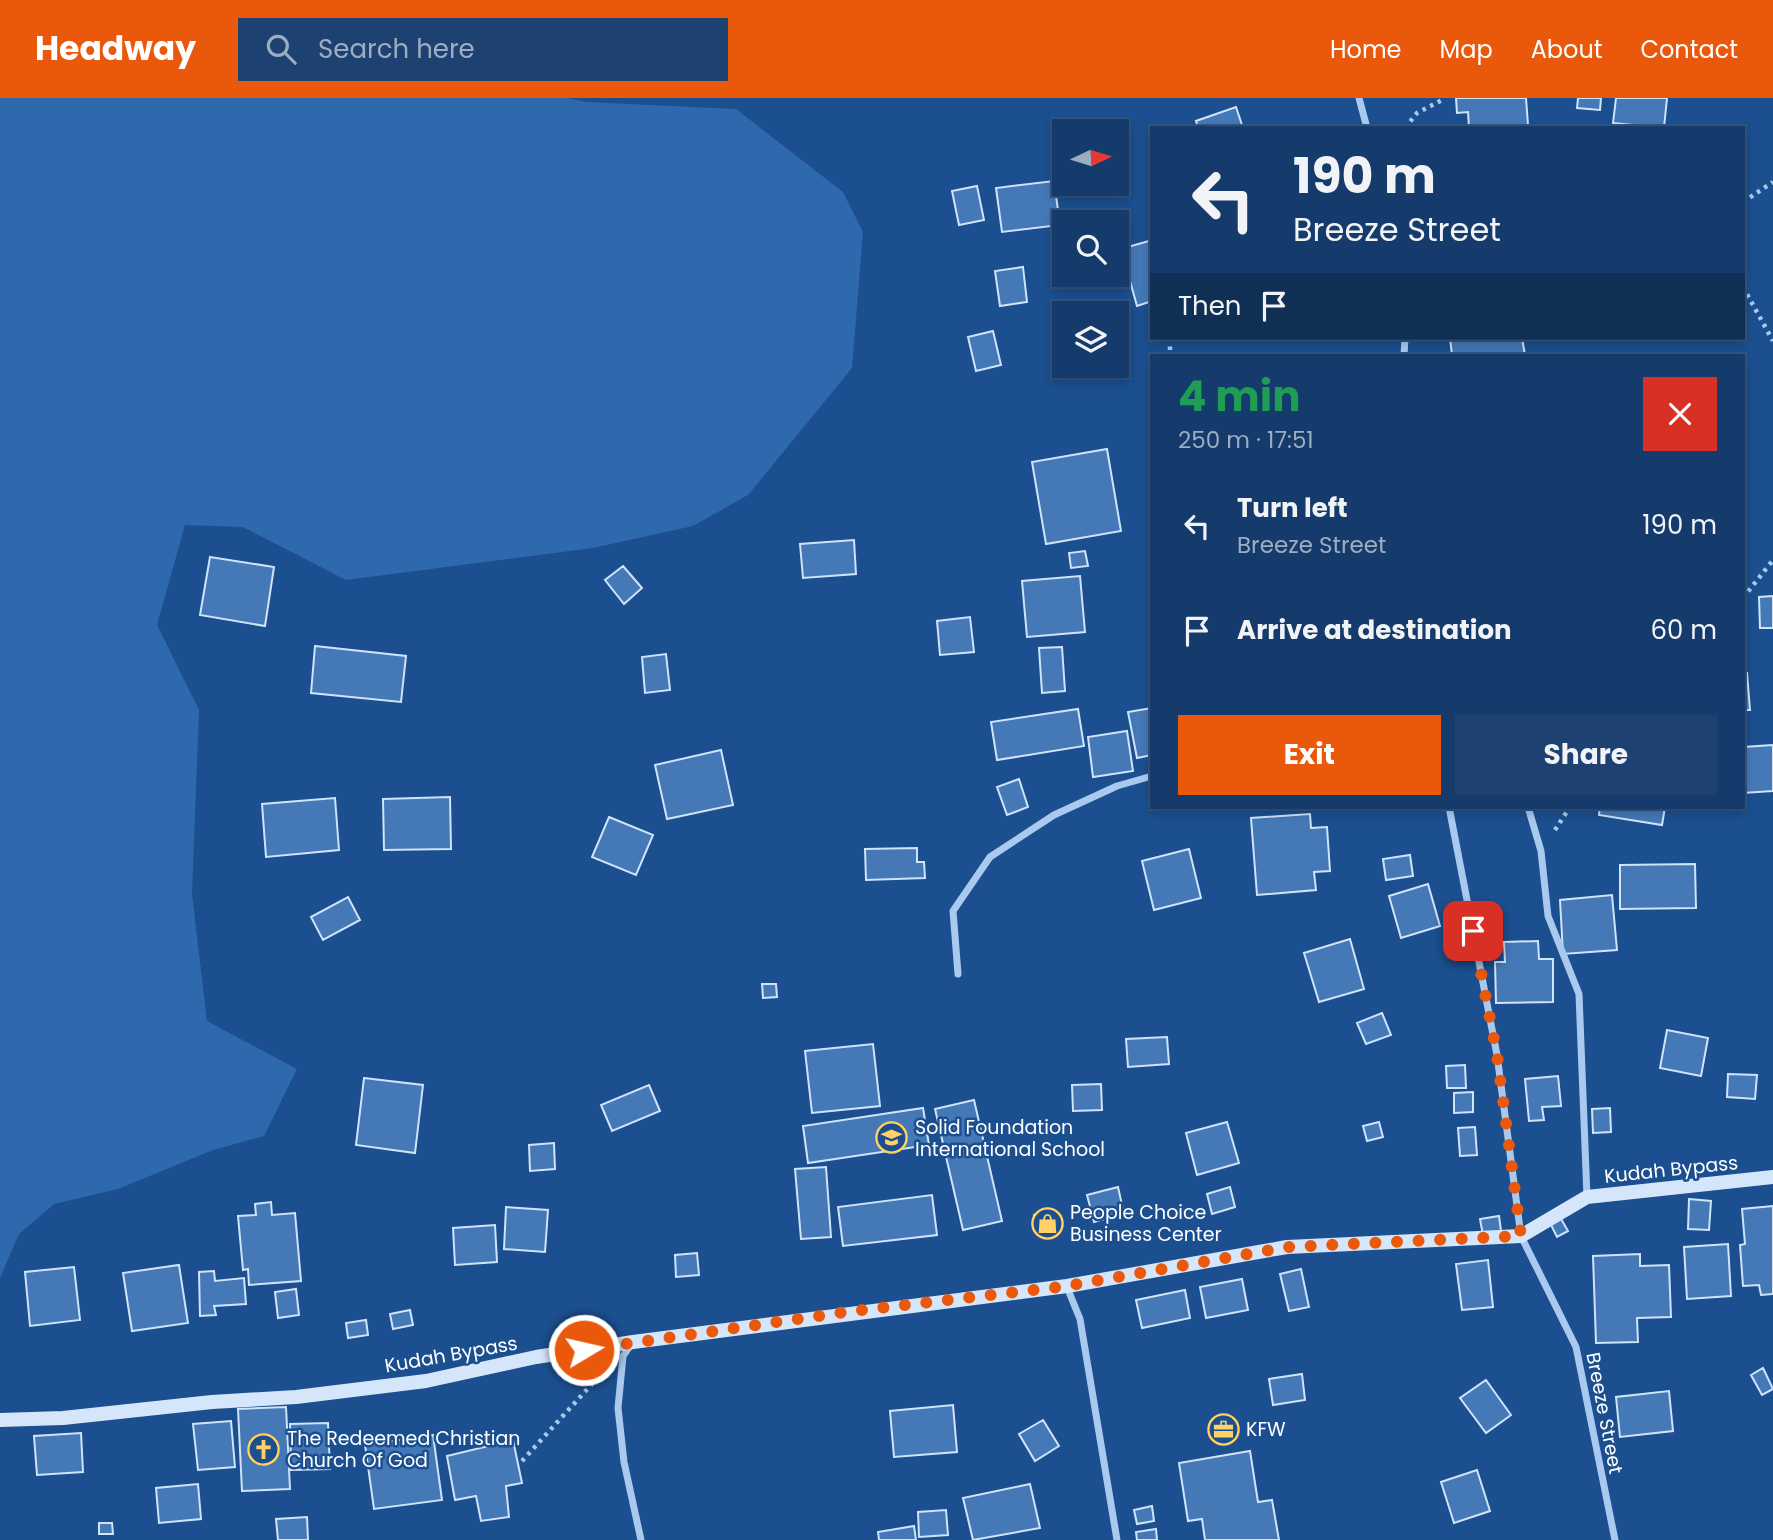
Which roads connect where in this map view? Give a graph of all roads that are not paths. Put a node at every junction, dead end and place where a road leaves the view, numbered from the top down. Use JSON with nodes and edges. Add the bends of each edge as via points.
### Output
{"nodes":[{"id":1,"x":1359,"y":98,"type":"edge"},
{"id":2,"x":1366,"y":126,"type":"edge"},
{"id":3,"x":1150,"y":777,"type":"edge"},
{"id":4,"x":1449,"y":809,"type":"edge"},
{"id":5,"x":1529,"y":809,"type":"edge"},
{"id":6,"x":958,"y":974,"type":"dead end"},
{"id":7,"x":1773,"y":1177,"type":"edge"},
{"id":8,"x":1587,"y":1197,"type":"junction"},
{"id":9,"x":1521,"y":1236,"type":"junction"},
{"id":10,"x":1067,"y":1286,"type":"junction"},
{"id":11,"x":633,"y":1342,"type":"junction"},
{"id":12,"x":0,"y":1420,"type":"edge"},
{"id":13,"x":641,"y":1540,"type":"edge"},
{"id":14,"x":1117,"y":1540,"type":"edge"},
{"id":15,"x":1615,"y":1540,"type":"edge"}],
"edges":[{"from":1,"to":2,"type":"street"},
{"from":3,"to":6,"type":"street","via":[[1117,786],[1054,815],[990,857],[953,911]]},
{"from":4,"to":9,"type":"street","name":"Breeze Street","via":[[1497,1055]]},
{"from":5,"to":8,"type":"street","via":[[1541,851],[1548,915],[1579,994]]},
{"from":7,"to":8,"type":"street","name":"Kudah Bypass"},
{"from":8,"to":9,"type":"street","name":"Kudah Bypass"},
{"from":9,"to":10,"type":"street","name":"Kudah Bypass","via":[[1287,1247]]},
{"from":9,"to":15,"type":"street","name":"Breeze Street","via":[[1576,1347]]},
{"from":10,"to":11,"type":"street","name":"Kudah Bypass"},
{"from":10,"to":14,"type":"street","via":[[1080,1319]]},
{"from":11,"to":12,"type":"street","name":"Kudah Bypass","via":[[426,1381],[322,1394]]},
{"from":11,"to":13,"type":"street","via":[[623,1356],[618,1409]]}]}
